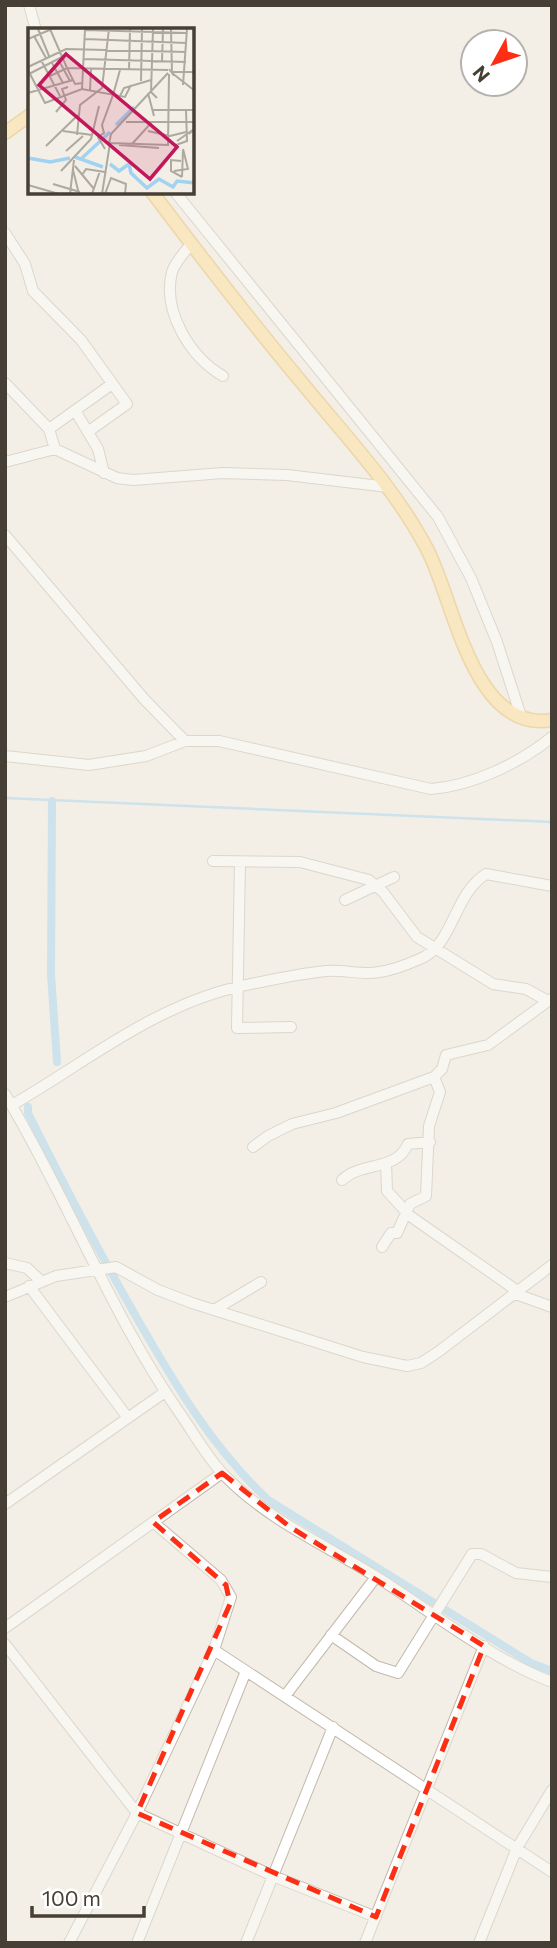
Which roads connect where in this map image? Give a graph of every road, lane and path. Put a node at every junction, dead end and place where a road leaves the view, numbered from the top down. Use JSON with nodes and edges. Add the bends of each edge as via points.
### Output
{"nodes":[{"id":1,"x":29,"y":5,"type":"edge"},
{"id":2,"x":35,"y":28,"type":"edge"},
{"id":3,"x":28,"y":116,"type":"edge"},
{"id":4,"x":5,"y":133,"type":"edge"},
{"id":5,"x":154,"y":194,"type":"edge"},
{"id":6,"x":177,"y":194,"type":"edge"},
{"id":7,"x":5,"y":233,"type":"edge"},
{"id":8,"x":191,"y":244,"type":"junction"},
{"id":9,"x":223,"y":376,"type":"dead end"},
{"id":10,"x":112,"y":384,"type":"junction"},
{"id":11,"x":7,"y":389,"type":"edge"},
{"id":12,"x":76,"y":412,"type":"junction"},
{"id":13,"x":49,"y":429,"type":"junction"},
{"id":14,"x":89,"y":431,"type":"junction"},
{"id":15,"x":55,"y":449,"type":"junction"},
{"id":16,"x":5,"y":462,"type":"edge"},
{"id":17,"x":104,"y":473,"type":"junction"},
{"id":18,"x":387,"y":487,"type":"junction"},
{"id":19,"x":5,"y":535,"type":"edge"},
{"id":20,"x":521,"y":716,"type":"junction"},
{"id":21,"x":552,"y":720,"type":"edge"},
{"id":22,"x":552,"y":737,"type":"edge"},
{"id":23,"x":185,"y":741,"type":"junction"},
{"id":24,"x":546,"y":745,"type":"edge"},
{"id":25,"x":5,"y":756,"type":"edge"},
{"id":26,"x":213,"y":861,"type":"dead end"},
{"id":27,"x":240,"y":862,"type":"junction"},
{"id":28,"x":394,"y":877,"type":"dead end"},
{"id":29,"x":377,"y":885,"type":"junction"},
{"id":30,"x":552,"y":886,"type":"edge"},
{"id":31,"x":345,"y":900,"type":"dead end"},
{"id":32,"x":438,"y":948,"type":"junction"},
{"id":33,"x":236,"y":987,"type":"junction"},
{"id":34,"x":550,"y":1000,"type":"edge"},
{"id":35,"x":291,"y":1027,"type":"dead end"},
{"id":36,"x":434,"y":1077,"type":"junction"},
{"id":37,"x":5,"y":1094,"type":"edge"},
{"id":38,"x":10,"y":1109,"type":"edge"},
{"id":39,"x":430,"y":1142,"type":"junction"},
{"id":40,"x":253,"y":1147,"type":"dead end"},
{"id":41,"x":386,"y":1163,"type":"junction"},
{"id":42,"x":342,"y":1180,"type":"dead end"},
{"id":43,"x":406,"y":1212,"type":"junction"},
{"id":44,"x":382,"y":1247,"type":"dead end"},
{"id":45,"x":5,"y":1263,"type":"edge"},
{"id":46,"x":552,"y":1265,"type":"edge"},
{"id":47,"x":96,"y":1271,"type":"junction"},
{"id":48,"x":41,"y":1281,"type":"junction"},
{"id":49,"x":261,"y":1282,"type":"dead end"},
{"id":50,"x":29,"y":1286,"type":"junction"},
{"id":51,"x":514,"y":1292,"type":"junction"},
{"id":52,"x":5,"y":1297,"type":"edge"},
{"id":53,"x":552,"y":1307,"type":"edge"},
{"id":54,"x":214,"y":1310,"type":"junction"},
{"id":55,"x":165,"y":1392,"type":"junction"},
{"id":56,"x":128,"y":1418,"type":"junction"},
{"id":57,"x":222,"y":1474,"type":"junction"},
{"id":58,"x":5,"y":1504,"type":"edge"},
{"id":59,"x":153,"y":1522,"type":"junction"},
{"id":60,"x":376,"y":1577,"type":"junction"},
{"id":61,"x":552,"y":1577,"type":"edge"},
{"id":62,"x":436,"y":1611,"type":"junction"},
{"id":63,"x":5,"y":1628,"type":"edge"},
{"id":64,"x":331,"y":1635,"type":"junction"},
{"id":65,"x":5,"y":1644,"type":"edge"},
{"id":66,"x":484,"y":1646,"type":"junction"},
{"id":67,"x":214,"y":1650,"type":"junction"},
{"id":68,"x":246,"y":1671,"type":"junction"},
{"id":69,"x":552,"y":1682,"type":"edge"},
{"id":70,"x":285,"y":1696,"type":"junction"},
{"id":71,"x":332,"y":1727,"type":"junction"},
{"id":72,"x":426,"y":1788,"type":"junction"},
{"id":73,"x":552,"y":1790,"type":"edge"},
{"id":74,"x":137,"y":1813,"type":"junction"},
{"id":75,"x":180,"y":1832,"type":"junction"},
{"id":76,"x":517,"y":1849,"type":"junction"},
{"id":77,"x":552,"y":1872,"type":"edge"},
{"id":78,"x":273,"y":1876,"type":"junction"},
{"id":79,"x":376,"y":1917,"type":"junction"},
{"id":80,"x":69,"y":1943,"type":"edge"},
{"id":81,"x":137,"y":1943,"type":"edge"},
{"id":82,"x":246,"y":1943,"type":"edge"},
{"id":83,"x":365,"y":1943,"type":"edge"},
{"id":84,"x":479,"y":1943,"type":"edge"}],
"edges":[{"from":1,"to":2,"type":"street"},
{"from":3,"to":4,"type":"main road"},
{"from":5,"to":8,"type":"main road"},
{"from":6,"to":20,"type":"street","via":[[438,517],[471,578]]},
{"from":7,"to":10,"type":"street","via":[[25,264],[33,291],[81,340]]},
{"from":8,"to":9,"type":"street","via":[[173,269],[172,305],[189,344],[204,363]]},
{"from":8,"to":18,"type":"main road"},
{"from":10,"to":12,"type":"street"},
{"from":10,"to":14,"type":"street","via":[[127,404]]},
{"from":11,"to":13,"type":"street"},
{"from":12,"to":13,"type":"street"},
{"from":12,"to":14,"type":"street"},
{"from":13,"to":15,"type":"street"},
{"from":14,"to":17,"type":"street"},
{"from":15,"to":16,"type":"street"},
{"from":15,"to":17,"type":"street"},
{"from":17,"to":18,"type":"street","via":[[133,480],[223,473],[287,475]]},
{"from":18,"to":20,"type":"main road","via":[[428,551],[473,671],[490,694]]},
{"from":19,"to":23,"type":"street"},
{"from":20,"to":21,"type":"main road"},
{"from":22,"to":24,"type":"street"},
{"from":23,"to":24,"type":"street","via":[[219,741],[431,789],[454,787]]},
{"from":23,"to":25,"type":"street","via":[[146,756],[89,765]]},
{"from":26,"to":27,"type":"street"},
{"from":27,"to":29,"type":"street","via":[[310,864]]},
{"from":27,"to":33,"type":"street"},
{"from":28,"to":29,"type":"street"},
{"from":29,"to":31,"type":"street"},
{"from":29,"to":32,"type":"street","via":[[417,937]]},
{"from":30,"to":32,"type":"street","via":[[486,874],[465,896]]},
{"from":32,"to":33,"type":"street","via":[[369,973],[330,971]]},
{"from":32,"to":34,"type":"street","via":[[484,979]]},
{"from":33,"to":35,"type":"street","via":[[237,1028]]},
{"from":33,"to":38,"type":"street","via":[[93,1051]]},
{"from":34,"to":36,"type":"street","via":[[495,1042],[446,1055]]},
{"from":36,"to":39,"type":"street","via":[[440,1092],[429,1126]]},
{"from":36,"to":40,"type":"street","via":[[276,1130]]},
{"from":37,"to":38,"type":"street"},
{"from":38,"to":47,"type":"street"},
{"from":39,"to":41,"type":"street","via":[[408,1144],[403,1154]]},
{"from":39,"to":43,"type":"street","via":[[426,1196]]},
{"from":41,"to":42,"type":"street","via":[[353,1170]]},
{"from":41,"to":43,"type":"street","via":[[387,1191]]},
{"from":43,"to":44,"type":"street","via":[[402,1227],[391,1233]]},
{"from":43,"to":51,"type":"street","via":[[485,1266]]},
{"from":45,"to":48,"type":"street","via":[[27,1268]]},
{"from":46,"to":51,"type":"street"},
{"from":47,"to":48,"type":"street"},
{"from":47,"to":54,"type":"street","via":[[116,1267],[159,1290]]},
{"from":47,"to":55,"type":"street"},
{"from":48,"to":50,"type":"street"},
{"from":49,"to":54,"type":"street"},
{"from":50,"to":52,"type":"street"},
{"from":50,"to":56,"type":"street"},
{"from":51,"to":53,"type":"street"},
{"from":51,"to":54,"type":"street","via":[[438,1352],[407,1366],[363,1357]]},
{"from":55,"to":56,"type":"street"},
{"from":55,"to":57,"type":"street"},
{"from":56,"to":58,"type":"street"},
{"from":57,"to":59,"type":"street"},
{"from":57,"to":60,"type":"street","via":[[290,1527]]},
{"from":59,"to":63,"type":"street"},
{"from":59,"to":67,"type":"street","via":[[230,1592]]},
{"from":60,"to":62,"type":"street"},
{"from":60,"to":64,"type":"street"},
{"from":61,"to":62,"type":"street","via":[[516,1573],[475,1553]]},
{"from":62,"to":64,"type":"street","via":[[398,1673],[376,1666]]},
{"from":62,"to":66,"type":"street"},
{"from":64,"to":70,"type":"street"},
{"from":65,"to":74,"type":"street"},
{"from":66,"to":69,"type":"street"},
{"from":66,"to":72,"type":"street"},
{"from":67,"to":68,"type":"street"},
{"from":67,"to":74,"type":"street"},
{"from":68,"to":70,"type":"street"},
{"from":68,"to":75,"type":"street"},
{"from":70,"to":71,"type":"street"},
{"from":71,"to":72,"type":"street"},
{"from":71,"to":78,"type":"street"},
{"from":72,"to":76,"type":"street"},
{"from":72,"to":79,"type":"street"},
{"from":73,"to":76,"type":"street"},
{"from":74,"to":75,"type":"street"},
{"from":74,"to":80,"type":"street"},
{"from":75,"to":78,"type":"street"},
{"from":75,"to":81,"type":"street"},
{"from":76,"to":77,"type":"street"},
{"from":76,"to":84,"type":"street"},
{"from":78,"to":79,"type":"street"},
{"from":78,"to":82,"type":"street"},
{"from":79,"to":83,"type":"street"}]}
